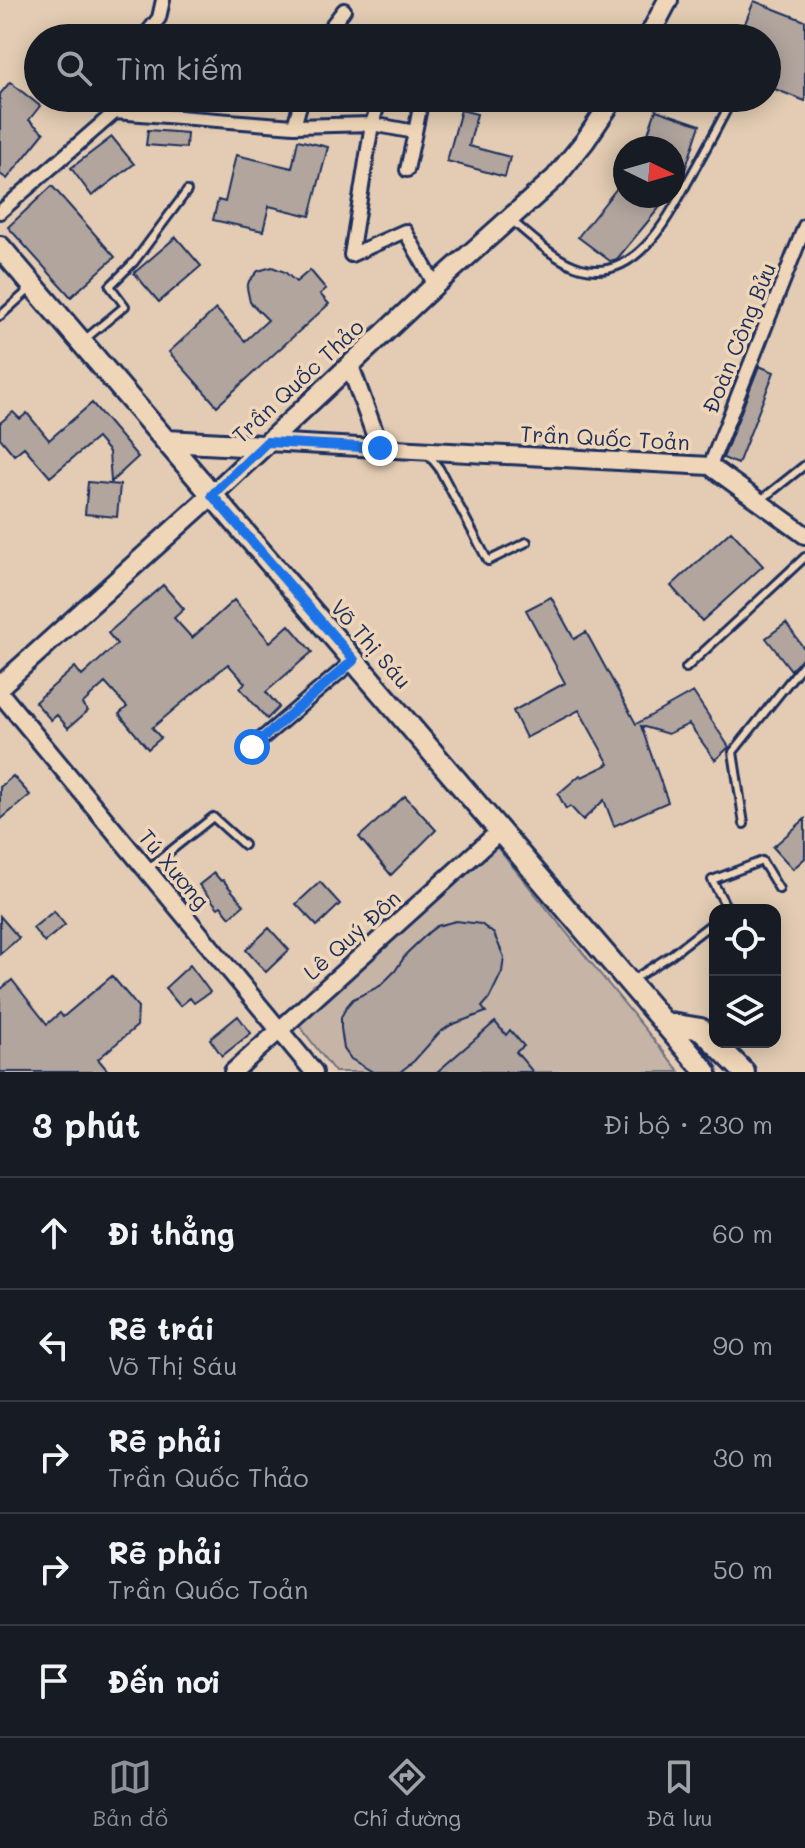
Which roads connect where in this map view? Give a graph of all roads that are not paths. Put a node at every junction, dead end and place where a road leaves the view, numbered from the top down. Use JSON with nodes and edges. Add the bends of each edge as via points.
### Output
{"nodes":[{"id":1,"x":163,"y":0,"type":"edge"},
{"id":2,"x":668,"y":0,"type":"edge"},
{"id":3,"x":344,"y":10,"type":"dead end"},
{"id":4,"x":154,"y":24,"type":"edge"},
{"id":5,"x":333,"y":24,"type":"edge"},
{"id":6,"x":655,"y":24,"type":"edge"},
{"id":7,"x":115,"y":112,"type":"joint"},
{"id":8,"x":298,"y":112,"type":"edge"},
{"id":9,"x":376,"y":112,"type":"edge"},
{"id":10,"x":419,"y":112,"type":"edge"},
{"id":11,"x":605,"y":112,"type":"edge"},
{"id":12,"x":725,"y":112,"type":"edge"},
{"id":13,"x":372,"y":124,"type":"junction"},
{"id":14,"x":294,"y":126,"type":"junction"},
{"id":15,"x":415,"y":132,"type":"junction"},
{"id":16,"x":407,"y":170,"type":"dead end"},
{"id":17,"x":187,"y":191,"type":"dead end"},
{"id":18,"x":0,"y":212,"type":"edge"},
{"id":19,"x":511,"y":220,"type":"junction"},
{"id":20,"x":805,"y":226,"type":"edge"},
{"id":21,"x":0,"y":247,"type":"edge"},
{"id":22,"x":435,"y":285,"type":"junction"},
{"id":23,"x":33,"y":286,"type":"junction"},
{"id":24,"x":0,"y":316,"type":"edge"},
{"id":25,"x":81,"y":342,"type":"junction"},
{"id":26,"x":350,"y":366,"type":"junction"},
{"id":27,"x":166,"y":441,"type":"junction"},
{"id":28,"x":265,"y":444,"type":"junction"},
{"id":29,"x":380,"y":448,"type":"junction"},
{"id":30,"x":425,"y":450,"type":"junction"},
{"id":31,"x":805,"y":465,"type":"edge"},
{"id":32,"x":710,"y":466,"type":"junction"},
{"id":33,"x":212,"y":495,"type":"junction"},
{"id":34,"x":759,"y":502,"type":"junction"},
{"id":35,"x":803,"y":531,"type":"edge"},
{"id":36,"x":527,"y":542,"type":"dead end"},
{"id":37,"x":805,"y":557,"type":"edge"},
{"id":38,"x":354,"y":660,"type":"junction"},
{"id":39,"x":805,"y":662,"type":"edge"},
{"id":40,"x":686,"y":668,"type":"dead end"},
{"id":41,"x":0,"y":686,"type":"edge"},
{"id":42,"x":0,"y":693,"type":"edge"},
{"id":43,"x":252,"y":747,"type":"dead end"},
{"id":44,"x":744,"y":824,"type":"dead end"},
{"id":45,"x":500,"y":831,"type":"junction"},
{"id":46,"x":244,"y":845,"type":"dead end"},
{"id":47,"x":147,"y":870,"type":"junction"},
{"id":48,"x":779,"y":889,"type":"dead end"},
{"id":49,"x":725,"y":904,"type":"edge"},
{"id":50,"x":709,"y":926,"type":"edge"},
{"id":51,"x":629,"y":982,"type":"junction"},
{"id":52,"x":664,"y":1023,"type":"junction"},
{"id":53,"x":280,"y":1030,"type":"junction"},
{"id":54,"x":233,"y":1072,"type":"edge"},
{"id":55,"x":314,"y":1072,"type":"edge"},
{"id":56,"x":706,"y":1072,"type":"edge"},
{"id":57,"x":744,"y":1072,"type":"edge"}],
"edges":[{"from":1,"to":4,"type":"street"},
{"from":2,"to":6,"type":"main road"},
{"from":3,"to":5,"type":"street"},
{"from":7,"to":14,"type":"street"},
{"from":7,"to":18,"type":"street"},
{"from":8,"to":14,"type":"street"},
{"from":9,"to":13,"type":"street"},
{"from":10,"to":15,"type":"street"},
{"from":11,"to":19,"type":"main road","name":"Trần Quốc Thảo","via":[[555,178]]},
{"from":12,"to":19,"type":"lane","via":[[664,226],[640,253],[606,271],[567,263]]},
{"from":13,"to":14,"type":"street"},
{"from":13,"to":15,"type":"street"},
{"from":13,"to":22,"type":"street","via":[[351,255],[405,231]]},
{"from":15,"to":16,"type":"street"},
{"from":17,"to":25,"type":"lane","via":[[110,286],[125,306]]},
{"from":19,"to":22,"type":"main road","name":"Trần Quốc Thảo"},
{"from":20,"to":32,"type":"street","name":"Đoàn Công Bửu"},
{"from":21,"to":23,"type":"main road","name":"Võ Thị Sáu"},
{"from":22,"to":26,"type":"main road","name":"Trần Quốc Thảo"},
{"from":23,"to":24,"type":"lane"},
{"from":23,"to":25,"type":"main road","name":"Võ Thị Sáu"},
{"from":25,"to":27,"type":"main road","name":"Võ Thị Sáu"},
{"from":26,"to":28,"type":"main road","name":"Trần Quốc Thảo"},
{"from":26,"to":29,"type":"street"},
{"from":27,"to":28,"type":"main road"},
{"from":27,"to":33,"type":"main road","name":"Võ Thị Sáu"},
{"from":28,"to":29,"type":"street","name":"Trần Quốc Toản"},
{"from":28,"to":33,"type":"main road","name":"Trần Quốc Thảo"},
{"from":29,"to":30,"type":"street","name":"Trần Quốc Toản"},
{"from":30,"to":32,"type":"street","name":"Trần Quốc Toản"},
{"from":30,"to":36,"type":"lane","via":[[488,561]]},
{"from":31,"to":34,"type":"lane"},
{"from":32,"to":34,"type":"street","name":"Trần Quốc Toản"},
{"from":33,"to":38,"type":"main road","name":"Võ Thị Sáu"},
{"from":33,"to":41,"type":"main road","name":"Trần Quốc Thảo"},
{"from":34,"to":35,"type":"street","name":"Trần Quốc Toản"},
{"from":37,"to":40,"type":"lane"},
{"from":38,"to":43,"type":"street"},
{"from":38,"to":45,"type":"main road","name":"Võ Thị Sáu"},
{"from":39,"to":44,"type":"lane","via":[[733,752]]},
{"from":42,"to":47,"type":"street","name":"Tú Xương"},
{"from":45,"to":51,"type":"main road","name":"Võ Thị Sáu"},
{"from":45,"to":53,"type":"street","name":"Lê Quý Đôn"},
{"from":46,"to":47,"type":"lane","via":[[213,817]]},
{"from":47,"to":53,"type":"street","name":"Tú Xương"},
{"from":48,"to":49,"type":"lane","via":[[762,861],[712,880]]},
{"from":50,"to":51,"type":"lane"},
{"from":51,"to":52,"type":"main road","name":"Võ Thị Sáu"},
{"from":52,"to":56,"type":"main road","name":"Võ Thị Sáu"},
{"from":52,"to":57,"type":"main road","via":[[701,1029]]},
{"from":53,"to":54,"type":"street","name":"Lê Quý Đôn"},
{"from":53,"to":55,"type":"street","name":"Tú Xương"}]}
